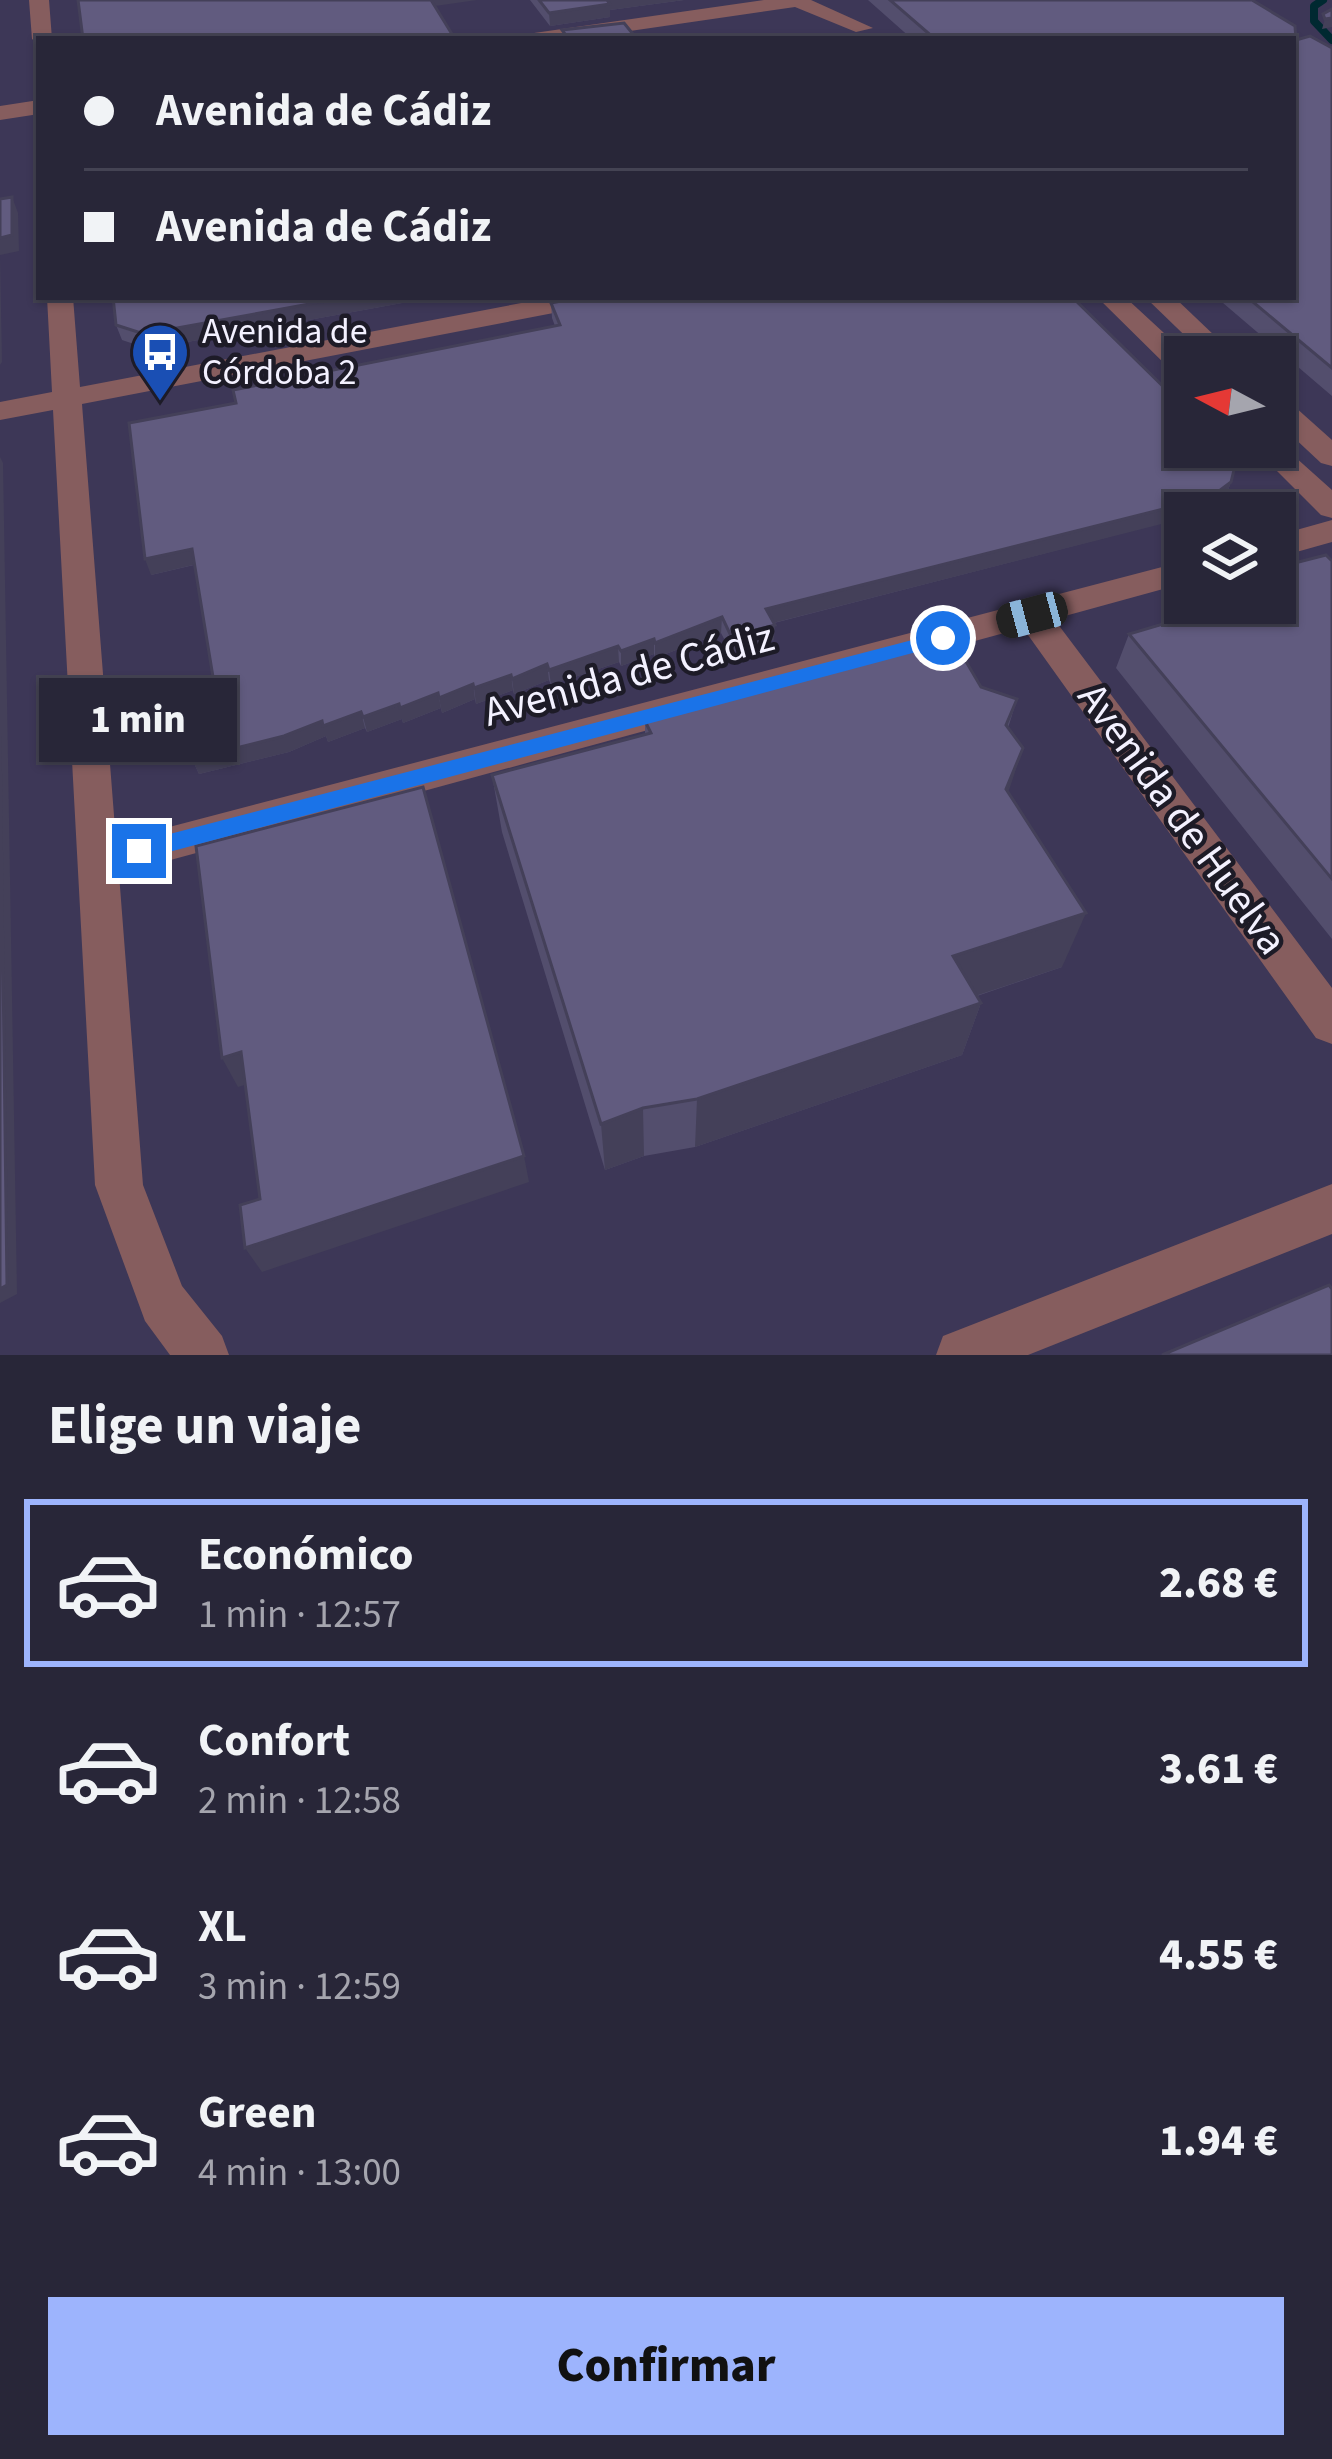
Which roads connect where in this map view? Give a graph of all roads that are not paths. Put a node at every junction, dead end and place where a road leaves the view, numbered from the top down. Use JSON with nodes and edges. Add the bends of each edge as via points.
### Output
{"nodes":[{"id":1,"x":39,"y":0,"type":"edge"},
{"id":2,"x":832,"y":0,"type":"edge"},
{"id":3,"x":797,"y":1,"type":"edge"},
{"id":4,"x":662,"y":31,"type":"edge"},
{"id":5,"x":869,"y":33,"type":"edge"},
{"id":6,"x":42,"y":36,"type":"edge"},
{"id":7,"x":582,"y":36,"type":"edge"},
{"id":8,"x":834,"y":36,"type":"edge"},
{"id":9,"x":36,"y":107,"type":"edge"},
{"id":10,"x":0,"y":113,"type":"edge"},
{"id":11,"x":60,"y":300,"type":"edge"},
{"id":12,"x":579,"y":300,"type":"edge"},
{"id":13,"x":1113,"y":300,"type":"edge"},
{"id":14,"x":1160,"y":300,"type":"edge"},
{"id":15,"x":1200,"y":336,"type":"edge"},
{"id":16,"x":1164,"y":348,"type":"edge"},
{"id":17,"x":67,"y":398,"type":"junction"},
{"id":18,"x":0,"y":411,"type":"edge"},
{"id":19,"x":1296,"y":423,"type":"edge"},
{"id":20,"x":1332,"y":456,"type":"edge"},
{"id":21,"x":1290,"y":468,"type":"edge"},
{"id":22,"x":1332,"y":508,"type":"edge"},
{"id":23,"x":1332,"y":531,"type":"edge"},
{"id":24,"x":1296,"y":541,"type":"edge"},
{"id":25,"x":1164,"y":578,"type":"edge"},
{"id":26,"x":1032,"y":615,"type":"junction"},
{"id":27,"x":96,"y":863,"type":"junction"},
{"id":28,"x":1332,"y":1023,"type":"edge"},
{"id":29,"x":1332,"y":1209,"type":"edge"},
{"id":30,"x":202,"y":1355,"type":"edge"},
{"id":31,"x":962,"y":1355,"type":"edge"}],
"edges":[{"from":1,"to":6,"type":"street"},
{"from":2,"to":5,"type":"street"},
{"from":3,"to":4,"type":"street"},
{"from":3,"to":5,"type":"street"},
{"from":3,"to":8,"type":"street"},
{"from":4,"to":7,"type":"street"},
{"from":9,"to":10,"type":"street"},
{"from":11,"to":17,"type":"street"},
{"from":12,"to":17,"type":"street"},
{"from":13,"to":16,"type":"street"},
{"from":14,"to":15,"type":"street"},
{"from":17,"to":18,"type":"street"},
{"from":17,"to":27,"type":"street"},
{"from":19,"to":20,"type":"street"},
{"from":21,"to":22,"type":"street"},
{"from":23,"to":24,"type":"street"},
{"from":25,"to":26,"type":"street","name":"Avenida de Cádiz"},
{"from":26,"to":27,"type":"street","name":"Avenida de Cádiz"},
{"from":26,"to":28,"type":"street","name":"Avenida de Huelva"},
{"from":27,"to":30,"type":"street","via":[[119,1185],[163,1303]]},
{"from":29,"to":31,"type":"street"}]}
